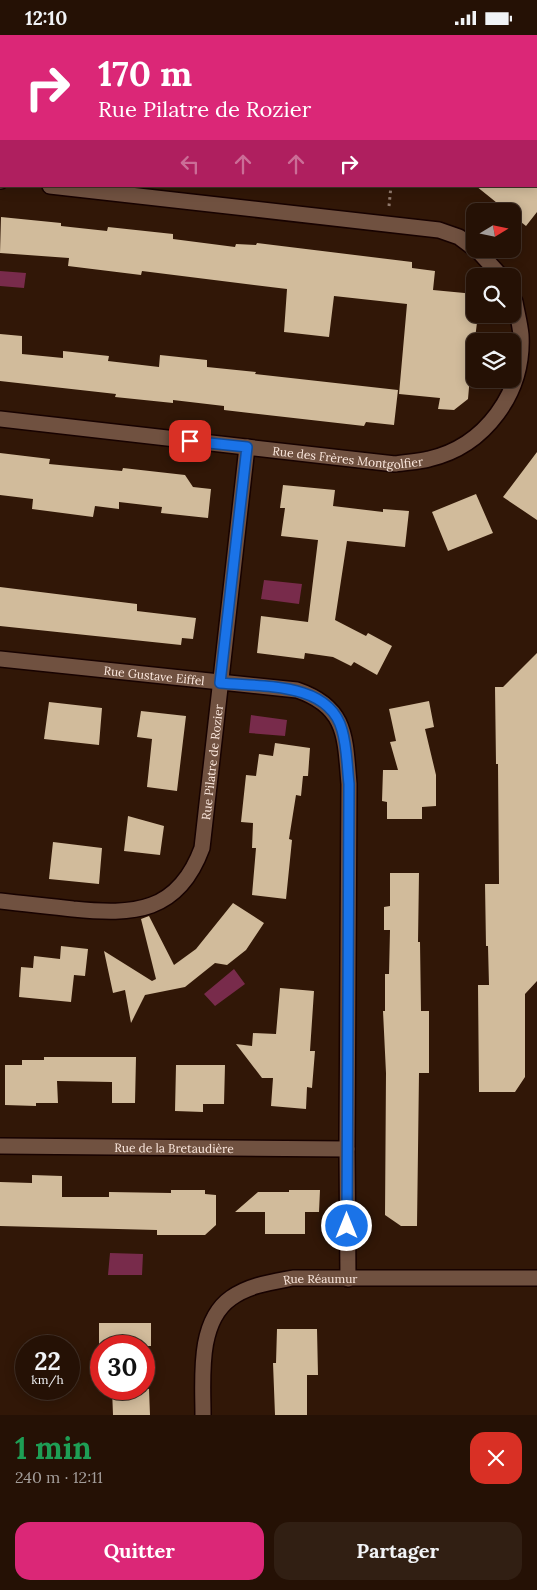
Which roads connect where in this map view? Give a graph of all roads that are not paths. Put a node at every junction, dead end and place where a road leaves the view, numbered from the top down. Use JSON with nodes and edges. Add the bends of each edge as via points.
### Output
{"nodes":[{"id":1,"x":59,"y":187,"type":"edge"},
{"id":2,"x":494,"y":268,"type":"edge"},
{"id":3,"x":519,"y":323,"type":"edge"},
{"id":4,"x":0,"y":419,"type":"edge"},
{"id":5,"x":247,"y":447,"type":"junction"},
{"id":6,"x":0,"y":659,"type":"edge"},
{"id":7,"x":220,"y":683,"type":"junction"},
{"id":8,"x":0,"y":901,"type":"edge"},
{"id":9,"x":0,"y":1146,"type":"edge"},
{"id":10,"x":346,"y":1149,"type":"junction"},
{"id":11,"x":537,"y":1278,"type":"edge"},
{"id":12,"x":348,"y":1279,"type":"junction"},
{"id":13,"x":203,"y":1415,"type":"edge"}],
"edges":[{"from":1,"to":2,"type":"street","via":[[439,230],[459,237]]},
{"from":3,"to":5,"type":"street","name":"Rue des Frères Montgolfier","via":[[519,368],[508,400],[490,424],[465,445],[430,459],[395,464]]},
{"from":4,"to":5,"type":"street","name":"Rue des Frères Montgolfier"},
{"from":5,"to":7,"type":"street","name":"Rue Pilatre de Rozier"},
{"from":6,"to":7,"type":"street","name":"Rue Gustave Eiffel"},
{"from":7,"to":8,"type":"street","name":"Rue Pilatre de Rozier","via":[[202,848],[195,868],[181,886],[162,901],[122,912]]},
{"from":7,"to":10,"type":"street","name":"Rue Gustave Eiffel","via":[[297,690],[312,695],[336,715],[342,729],[349,784]]},
{"from":9,"to":10,"type":"street","name":"Rue de la Bretaudière"},
{"from":10,"to":12,"type":"street","name":"Rue Gustave Eiffel"},
{"from":11,"to":12,"type":"street","name":"Rue Réaumur"},
{"from":12,"to":13,"type":"street","name":"Rue Réaumur","via":[[293,1278],[266,1283],[230,1299],[211,1325],[205,1344]]}]}
